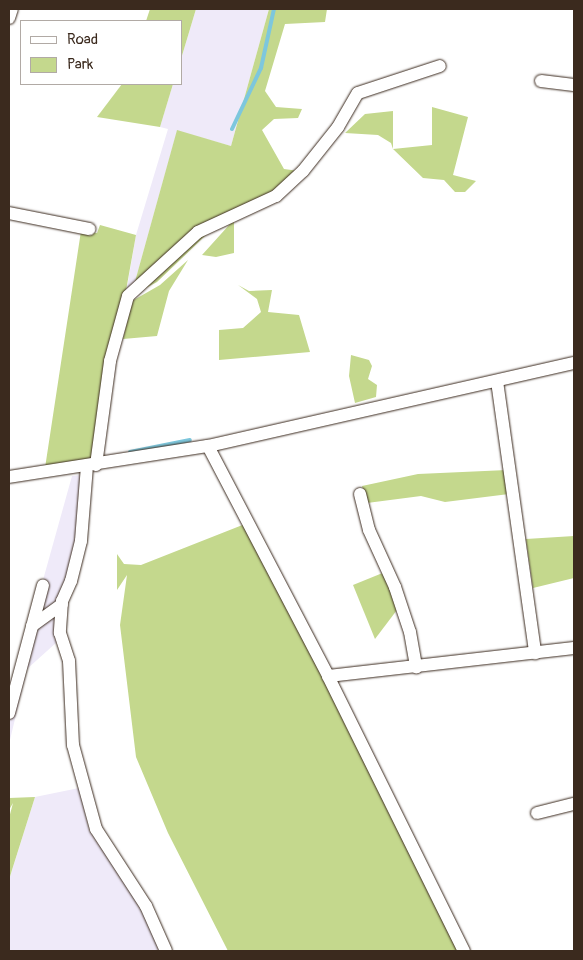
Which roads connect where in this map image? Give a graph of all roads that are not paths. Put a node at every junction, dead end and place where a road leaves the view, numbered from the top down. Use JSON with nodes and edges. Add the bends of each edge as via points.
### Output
{"nodes":[{"id":1,"x":12,"y":9,"type":"edge"},
{"id":2,"x":9,"y":18,"type":"edge"},
{"id":3,"x":440,"y":66,"type":"dead end"},
{"id":4,"x":541,"y":81,"type":"dead end"},
{"id":5,"x":574,"y":86,"type":"edge"},
{"id":6,"x":9,"y":213,"type":"edge"},
{"id":7,"x":89,"y":229,"type":"dead end"},
{"id":8,"x":574,"y":363,"type":"edge"},
{"id":9,"x":497,"y":381,"type":"junction"},
{"id":10,"x":208,"y":446,"type":"junction"},
{"id":11,"x":91,"y":466,"type":"junction"},
{"id":12,"x":9,"y":477,"type":"edge"},
{"id":13,"x":360,"y":494,"type":"dead end"},
{"id":14,"x":43,"y":585,"type":"dead end"},
{"id":15,"x":62,"y":604,"type":"junction"},
{"id":16,"x":32,"y":626,"type":"junction"},
{"id":17,"x":574,"y":648,"type":"edge"},
{"id":18,"x":535,"y":653,"type":"junction"},
{"id":19,"x":416,"y":667,"type":"junction"},
{"id":20,"x":328,"y":676,"type":"junction"},
{"id":21,"x":9,"y":712,"type":"edge"},
{"id":22,"x":574,"y":804,"type":"edge"},
{"id":23,"x":537,"y":813,"type":"dead end"},
{"id":24,"x":166,"y":951,"type":"edge"},
{"id":25,"x":464,"y":951,"type":"edge"}],
"edges":[{"from":1,"to":2,"type":"street"},
{"from":3,"to":11,"type":"street","via":[[358,93],[338,127],[303,171],[276,196],[198,232],[128,296],[110,361]]},
{"from":4,"to":5,"type":"street"},
{"from":6,"to":7,"type":"street"},
{"from":8,"to":9,"type":"street"},
{"from":9,"to":10,"type":"street"},
{"from":9,"to":18,"type":"street"},
{"from":10,"to":11,"type":"street"},
{"from":10,"to":20,"type":"street"},
{"from":11,"to":12,"type":"street"},
{"from":11,"to":15,"type":"street","via":[[81,540]]},
{"from":13,"to":19,"type":"street","via":[[369,530],[395,587],[410,632]]},
{"from":14,"to":16,"type":"street"},
{"from":15,"to":16,"type":"street"},
{"from":15,"to":24,"type":"street","via":[[60,633],[69,661],[73,745],[96,829],[146,906]]},
{"from":16,"to":21,"type":"street"},
{"from":17,"to":18,"type":"street"},
{"from":18,"to":19,"type":"street"},
{"from":19,"to":20,"type":"street"},
{"from":20,"to":25,"type":"street"},
{"from":22,"to":23,"type":"street"}]}
